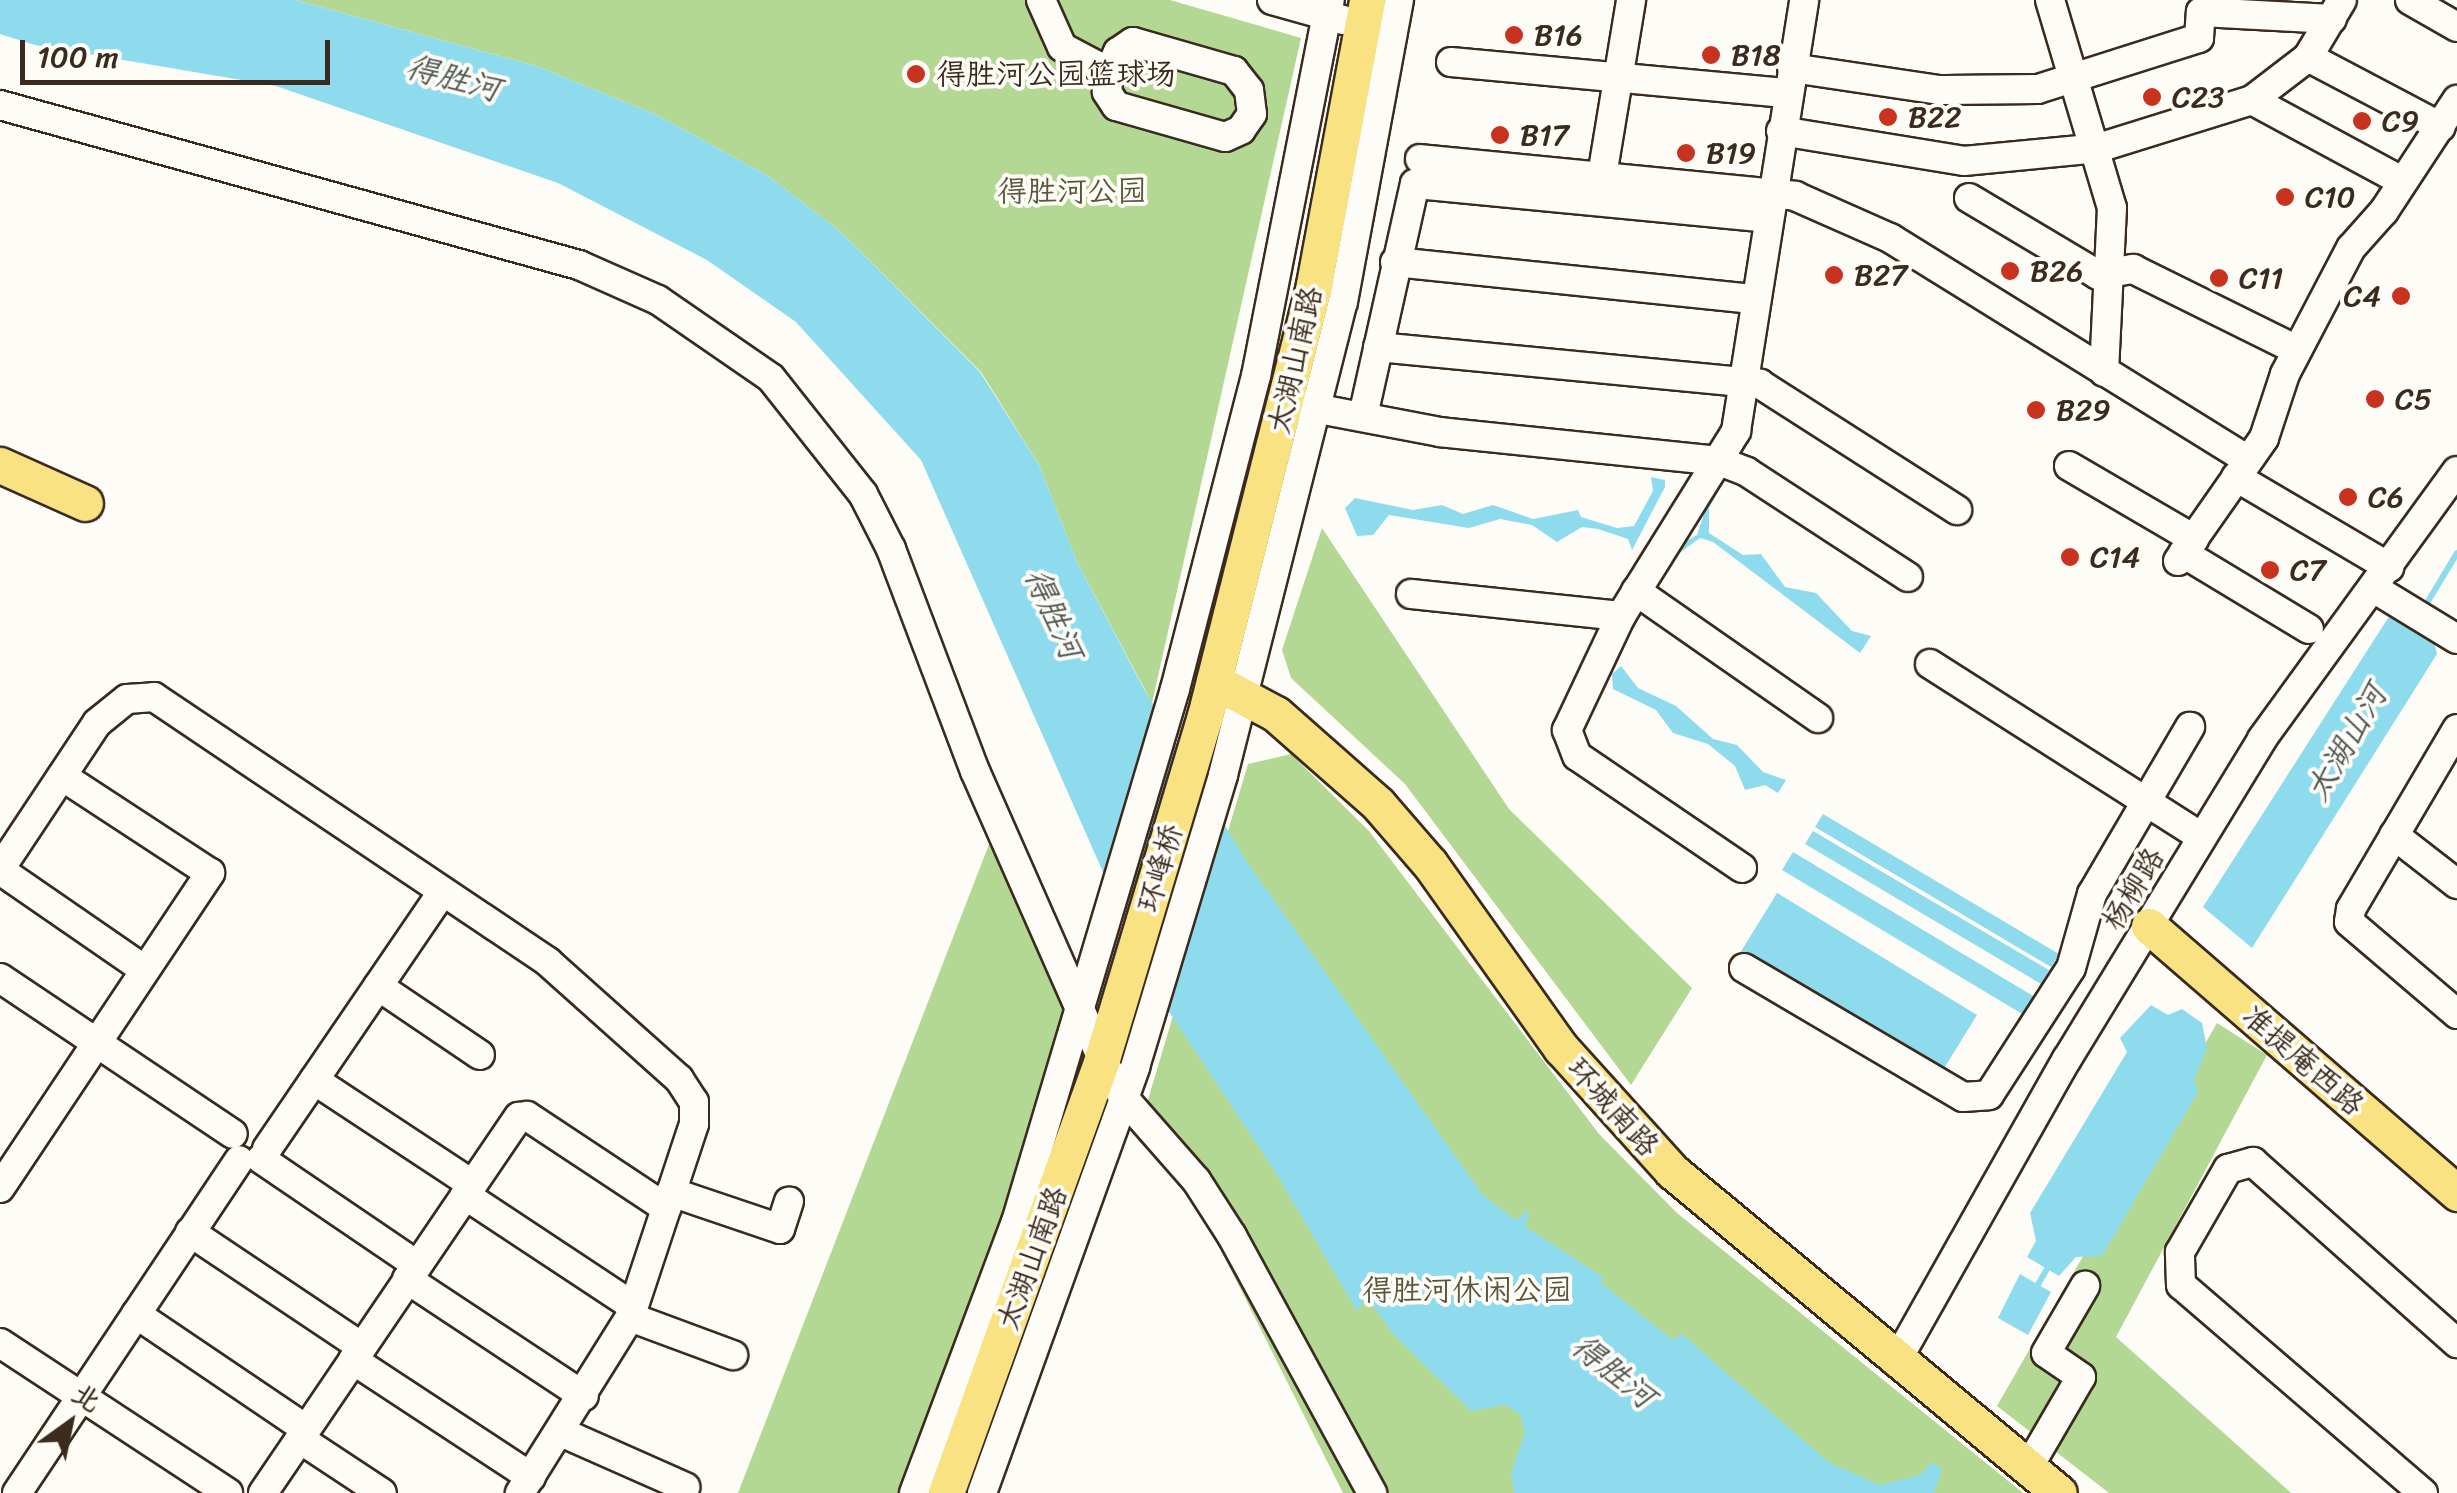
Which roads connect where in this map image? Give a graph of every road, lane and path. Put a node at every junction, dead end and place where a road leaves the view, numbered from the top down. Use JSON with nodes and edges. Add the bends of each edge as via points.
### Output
{"nodes":[{"id":1,"x":1041,"y":0,"type":"edge"},
{"id":2,"x":1272,"y":0,"type":"edge"},
{"id":3,"x":1399,"y":0,"type":"edge"},
{"id":4,"x":1631,"y":0,"type":"edge"},
{"id":5,"x":1804,"y":0,"type":"edge"},
{"id":6,"x":2050,"y":0,"type":"edge"},
{"id":7,"x":2410,"y":0,"type":"edge"},
{"id":8,"x":1328,"y":8,"type":"edge"},
{"id":9,"x":2337,"y":10,"type":"edge"},
{"id":10,"x":1365,"y":13,"type":"edge"},
{"id":11,"x":2457,"y":27,"type":"edge"},
{"id":12,"x":2308,"y":57,"type":"junction"},
{"id":13,"x":1451,"y":62,"type":"dead end"},
{"id":14,"x":1109,"y":72,"type":"junction"},
{"id":15,"x":1618,"y":77,"type":"junction"},
{"id":16,"x":2076,"y":78,"type":"junction"},
{"id":17,"x":1790,"y":80,"type":"junction"},
{"id":18,"x":2252,"y":100,"type":"junction"},
{"id":19,"x":2457,"y":100,"type":"edge"},
{"id":20,"x":0,"y":106,"type":"edge"},
{"id":21,"x":2440,"y":127,"type":"junction"},
{"id":22,"x":1781,"y":131,"type":"junction"},
{"id":23,"x":2098,"y":148,"type":"junction"},
{"id":24,"x":1420,"y":160,"type":"dead end"},
{"id":25,"x":1602,"y":176,"type":"junction"},
{"id":26,"x":2402,"y":181,"type":"junction"},
{"id":27,"x":1968,"y":198,"type":"dead end"},
{"id":28,"x":1769,"y":205,"type":"junction"},
{"id":29,"x":1395,"y":262,"type":"junction"},
{"id":30,"x":2112,"y":276,"type":"junction"},
{"id":31,"x":1755,"y":299,"type":"junction"},
{"id":32,"x":1378,"y":347,"type":"junction"},
{"id":33,"x":2297,"y":350,"type":"junction"},
{"id":34,"x":2104,"y":372,"type":"junction"},
{"id":35,"x":1743,"y":383,"type":"junction"},
{"id":36,"x":1302,"y":405,"type":"junction"},
{"id":37,"x":1363,"y":416,"type":"junction"},
{"id":38,"x":1719,"y":461,"type":"junction"},
{"id":39,"x":2069,"y":466,"type":"dead end"},
{"id":40,"x":1,"y":469,"type":"edge"},
{"id":41,"x":2242,"y":469,"type":"junction"},
{"id":42,"x":2457,"y":471,"type":"edge"},
{"id":43,"x":85,"y":503,"type":"dead end"},
{"id":44,"x":1958,"y":510,"type":"dead end"},
{"id":45,"x":2185,"y":551,"type":"junction"},
{"id":46,"x":1908,"y":577,"type":"dead end"},
{"id":47,"x":2382,"y":578,"type":"junction"},
{"id":48,"x":1636,"y":591,"type":"junction"},
{"id":49,"x":1411,"y":594,"type":"dead end"},
{"id":50,"x":1621,"y":616,"type":"junction"},
{"id":51,"x":2309,"y":629,"type":"dead end"},
{"id":52,"x":2457,"y":639,"type":"edge"},
{"id":53,"x":1930,"y":664,"type":"dead end"},
{"id":54,"x":1229,"y":688,"type":"junction"},
{"id":55,"x":1205,"y":716,"type":"joint"},
{"id":56,"x":1818,"y":718,"type":"dead end"},
{"id":57,"x":2190,"y":727,"type":"dead end"},
{"id":58,"x":2454,"y":743,"type":"edge"},
{"id":59,"x":62,"y":776,"type":"junction"},
{"id":60,"x":2147,"y":801,"type":"junction"},
{"id":61,"x":2394,"y":836,"type":"junction"},
{"id":62,"x":2202,"y":837,"type":"junction"},
{"id":63,"x":1742,"y":868,"type":"dead end"},
{"id":64,"x":0,"y":869,"type":"edge"},
{"id":65,"x":2457,"y":884,"type":"edge"},
{"id":66,"x":442,"y":892,"type":"junction"},
{"id":67,"x":2149,"y":926,"type":"junction"},
{"id":68,"x":1744,"y":968,"type":"dead end"},
{"id":69,"x":146,"y":970,"type":"junction"},
{"id":70,"x":0,"y":978,"type":"edge"},
{"id":71,"x":378,"y":986,"type":"junction"},
{"id":72,"x":1083,"y":997,"type":"junction"},
{"id":73,"x":2457,"y":1014,"type":"edge"},
{"id":74,"x":1115,"y":1021,"type":"joint"},
{"id":75,"x":96,"y":1043,"type":"junction"},
{"id":76,"x":480,"y":1055,"type":"dead end"},
{"id":77,"x":1119,"y":1063,"type":"junction"},
{"id":78,"x":314,"y":1080,"type":"junction"},
{"id":79,"x":1124,"y":1096,"type":"junction"},
{"id":80,"x":0,"y":1136,"type":"edge"},
{"id":81,"x":250,"y":1151,"type":"junction"},
{"id":82,"x":24,"y":1152,"type":"junction"},
{"id":83,"x":0,"y":1188,"type":"edge"},
{"id":84,"x":468,"y":1189,"type":"junction"},
{"id":85,"x":2457,"y":1193,"type":"edge"},
{"id":86,"x":669,"y":1200,"type":"junction"},
{"id":87,"x":789,"y":1201,"type":"dead end"},
{"id":88,"x":190,"y":1232,"type":"junction"},
{"id":89,"x":412,"y":1272,"type":"junction"},
{"id":90,"x":2085,"y":1286,"type":"dead end"},
{"id":91,"x":632,"y":1311,"type":"junction"},
{"id":92,"x":136,"y":1314,"type":"junction"},
{"id":93,"x":2457,"y":1342,"type":"edge"},
{"id":94,"x":0,"y":1343,"type":"edge"},
{"id":95,"x":357,"y":1354,"type":"junction"},
{"id":96,"x":733,"y":1355,"type":"dead end"},
{"id":97,"x":1896,"y":1362,"type":"junction"},
{"id":98,"x":81,"y":1396,"type":"junction"},
{"id":99,"x":584,"y":1396,"type":"junction"},
{"id":100,"x":561,"y":1432,"type":"junction"},
{"id":101,"x":303,"y":1434,"type":"junction"},
{"id":102,"x":2028,"y":1468,"type":"junction"},
{"id":103,"x":525,"y":1485,"type":"edge"},
{"id":104,"x":685,"y":1487,"type":"dead end"},
{"id":105,"x":17,"y":1493,"type":"edge"},
{"id":106,"x":228,"y":1493,"type":"edge"},
{"id":107,"x":263,"y":1493,"type":"edge"},
{"id":108,"x":382,"y":1493,"type":"edge"},
{"id":109,"x":914,"y":1493,"type":"edge"},
{"id":110,"x":946,"y":1493,"type":"edge"},
{"id":111,"x":982,"y":1493,"type":"edge"},
{"id":112,"x":1372,"y":1493,"type":"edge"},
{"id":113,"x":2059,"y":1493,"type":"edge"},
{"id":114,"x":2422,"y":1493,"type":"edge"}],
"edges":[{"from":1,"to":14,"type":"street","via":[[1062,47]]},
{"from":2,"to":8,"type":"street"},
{"from":3,"to":36,"type":"street"},
{"from":4,"to":15,"type":"street"},
{"from":5,"to":17,"type":"street"},
{"from":6,"to":16,"type":"street"},
{"from":7,"to":11,"type":"street"},
{"from":8,"to":10,"type":"street"},
{"from":8,"to":72,"type":"street","via":[[1256,376],[1175,689]]},
{"from":9,"to":12,"type":"street"},
{"from":9,"to":16,"type":"street","via":[[2201,12],[2199,38]]},
{"from":10,"to":36,"type":"main road","name":"太湖山南路"},
{"from":12,"to":18,"type":"street"},
{"from":12,"to":21,"type":"street"},
{"from":13,"to":15,"type":"street"},
{"from":14,"to":14,"type":"street","via":[[1108,92],[1116,106],[1225,138],[1252,114],[1249,90],[1234,71],[1132,42],[1118,52]]},
{"from":15,"to":17,"type":"street"},
{"from":15,"to":25,"type":"street"},
{"from":16,"to":17,"type":"street","via":[[1987,93]]},
{"from":16,"to":23,"type":"street"},
{"from":17,"to":22,"type":"street"},
{"from":18,"to":23,"type":"street"},
{"from":18,"to":26,"type":"street"},
{"from":19,"to":21,"type":"street"},
{"from":20,"to":72,"type":"street","via":[[579,265],[658,300],[771,378],[864,494],[975,770]]},
{"from":21,"to":26,"type":"street"},
{"from":22,"to":23,"type":"street","via":[[1964,162]]},
{"from":22,"to":28,"type":"street"},
{"from":23,"to":30,"type":"street","via":[[2112,208]]},
{"from":24,"to":25,"type":"street"},
{"from":25,"to":28,"type":"street"},
{"from":26,"to":33,"type":"street","via":[[2351,248]]},
{"from":27,"to":30,"type":"street","via":[[2098,275]]},
{"from":28,"to":29,"type":"street","via":[[1423,182],[1412,190]]},
{"from":28,"to":31,"type":"street"},
{"from":28,"to":34,"type":"street","via":[[1890,238]]},
{"from":29,"to":31,"type":"street"},
{"from":29,"to":32,"type":"street"},
{"from":30,"to":33,"type":"street","via":[[2133,269]]},
{"from":30,"to":34,"type":"street"},
{"from":31,"to":35,"type":"street"},
{"from":32,"to":35,"type":"street"},
{"from":32,"to":37,"type":"street"},
{"from":33,"to":41,"type":"street","via":[[2264,438]]},
{"from":34,"to":41,"type":"street"},
{"from":35,"to":38,"type":"street","via":[[1736,431]]},
{"from":35,"to":44,"type":"street","via":[[1770,388]]},
{"from":36,"to":37,"type":"street"},
{"from":36,"to":54,"type":"main road","name":"太湖山南路"},
{"from":37,"to":38,"type":"street","via":[[1439,432]]},
{"from":38,"to":46,"type":"street","via":[[1748,472]]},
{"from":38,"to":48,"type":"street"},
{"from":39,"to":45,"type":"street"},
{"from":40,"to":43,"type":"main road"},
{"from":41,"to":45,"type":"street"},
{"from":41,"to":47,"type":"street"},
{"from":42,"to":47,"type":"street","name":"杨柳路"},
{"from":45,"to":51,"type":"street"},
{"from":47,"to":52,"type":"street"},
{"from":47,"to":62,"type":"street","name":"杨柳路","via":[[2262,739]]},
{"from":48,"to":50,"type":"street"},
{"from":48,"to":56,"type":"street"},
{"from":49,"to":50,"type":"street"},
{"from":50,"to":63,"type":"street","via":[[1571,718],[1568,742],[1577,756]]},
{"from":53,"to":60,"type":"street"},
{"from":54,"to":55,"type":"main road","name":"太湖山南路"},
{"from":54,"to":77,"type":"street","via":[[1223,775]]},
{"from":54,"to":97,"type":"main road","name":"环城南路","via":[[1276,714],[1378,804],[1612,1111],[1672,1171]]},
{"from":55,"to":74,"type":"main road","name":"环峰桥"},
{"from":57,"to":60,"type":"street"},
{"from":58,"to":61,"type":"street"},
{"from":59,"to":64,"type":"street"},
{"from":59,"to":66,"type":"street","via":[[106,713],[127,699],[154,698]]},
{"from":59,"to":69,"type":"street","via":[[210,873]]},
{"from":60,"to":62,"type":"street"},
{"from":60,"to":68,"type":"street","via":[[2092,894],[2070,968],[1989,1095],[1964,1097]]},
{"from":61,"to":65,"type":"street"},
{"from":61,"to":73,"type":"street","via":[[2349,922]]},
{"from":62,"to":67,"type":"street","name":"杨柳路"},
{"from":64,"to":69,"type":"street"},
{"from":66,"to":71,"type":"street"},
{"from":66,"to":86,"type":"street","via":[[548,962],[679,1079],[694,1102],[694,1124]]},
{"from":67,"to":85,"type":"main road","name":"准提庵西路"},
{"from":67,"to":97,"type":"street","name":"杨柳路"},
{"from":69,"to":75,"type":"street"},
{"from":70,"to":75,"type":"street"},
{"from":71,"to":76,"type":"street"},
{"from":71,"to":78,"type":"street"},
{"from":72,"to":77,"type":"street"},
{"from":72,"to":109,"type":"street","via":[[1016,1222]]},
{"from":74,"to":77,"type":"main road","name":"太湖山南路"},
{"from":75,"to":81,"type":"street"},
{"from":75,"to":82,"type":"street"},
{"from":77,"to":79,"type":"street"},
{"from":77,"to":110,"type":"main road","name":"太湖山南路"},
{"from":78,"to":81,"type":"street"},
{"from":78,"to":84,"type":"street"},
{"from":79,"to":111,"type":"street"},
{"from":79,"to":112,"type":"street","via":[[1196,1180],[1232,1236]]},
{"from":80,"to":82,"type":"street"},
{"from":81,"to":88,"type":"street"},
{"from":81,"to":89,"type":"street"},
{"from":82,"to":83,"type":"street"},
{"from":84,"to":86,"type":"street","via":[[523,1116]]},
{"from":84,"to":89,"type":"street"},
{"from":84,"to":91,"type":"street"},
{"from":86,"to":87,"type":"street","via":[[780,1229]]},
{"from":86,"to":91,"type":"street"},
{"from":88,"to":92,"type":"street"},
{"from":88,"to":95,"type":"street"},
{"from":89,"to":95,"type":"street"},
{"from":89,"to":99,"type":"street"},
{"from":90,"to":102,"type":"street","via":[[2046,1353],[2080,1377]]},
{"from":91,"to":96,"type":"street"},
{"from":91,"to":99,"type":"street"},
{"from":92,"to":98,"type":"street"},
{"from":92,"to":101,"type":"street"},
{"from":93,"to":114,"type":"street","via":[[2253,1162],[2228,1168],[2180,1252],[2181,1285]]},
{"from":94,"to":98,"type":"street"},
{"from":95,"to":101,"type":"street"},
{"from":95,"to":103,"type":"street"},
{"from":97,"to":102,"type":"main road","name":"环城南路"},
{"from":98,"to":105,"type":"street"},
{"from":98,"to":106,"type":"street"},
{"from":99,"to":100,"type":"street"},
{"from":100,"to":103,"type":"street"},
{"from":100,"to":104,"type":"street"},
{"from":101,"to":107,"type":"street"},
{"from":101,"to":108,"type":"street"},
{"from":102,"to":113,"type":"main road","name":"环城南路"}]}
